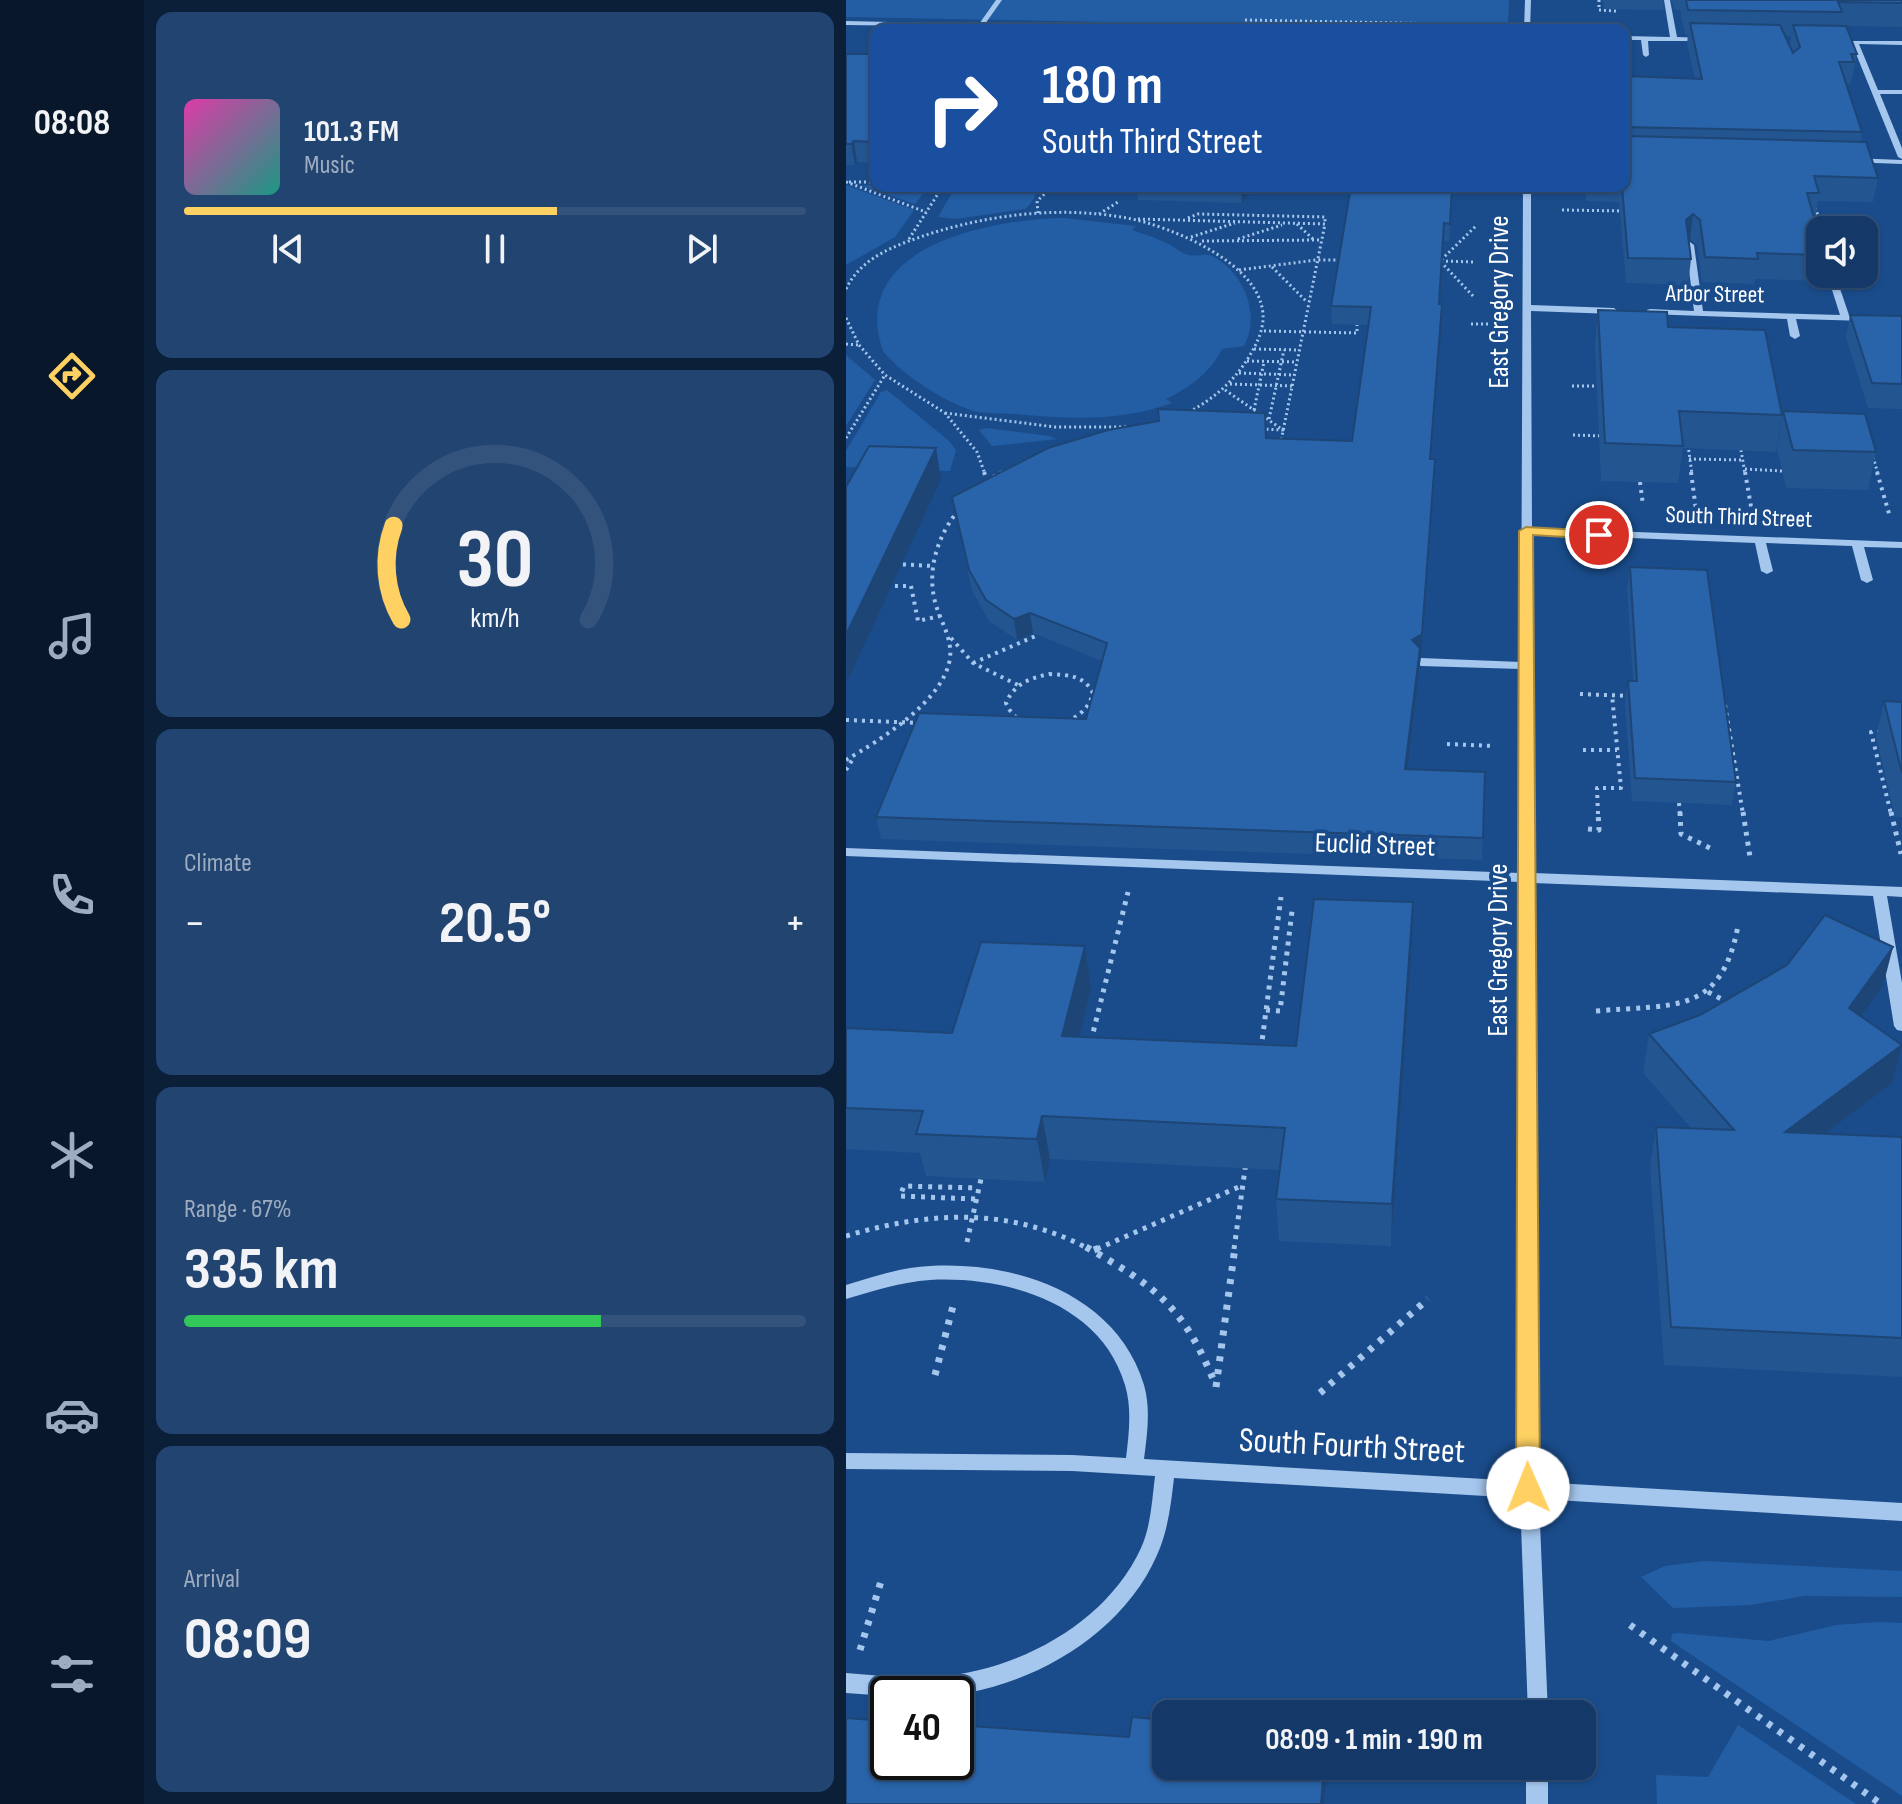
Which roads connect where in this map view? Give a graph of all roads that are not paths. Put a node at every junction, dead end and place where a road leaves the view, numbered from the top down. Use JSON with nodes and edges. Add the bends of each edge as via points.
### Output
{"nodes":[{"id":1,"x":999,"y":0,"type":"edge"},
{"id":2,"x":1528,"y":0,"type":"edge"},
{"id":3,"x":1667,"y":0,"type":"edge"},
{"id":4,"x":846,"y":23,"type":"edge"},
{"id":5,"x":914,"y":24,"type":"edge"},
{"id":6,"x":982,"y":24,"type":"edge"},
{"id":7,"x":1527,"y":24,"type":"edge"},
{"id":8,"x":1630,"y":38,"type":"edge"},
{"id":9,"x":1644,"y":38,"type":"junction"},
{"id":10,"x":1674,"y":39,"type":"junction"},
{"id":11,"x":1720,"y":40,"type":"edge"},
{"id":12,"x":1826,"y":42,"type":"edge"},
{"id":13,"x":1855,"y":43,"type":"junction"},
{"id":14,"x":1902,"y":43,"type":"edge"},
{"id":15,"x":1646,"y":55,"type":"dead end"},
{"id":16,"x":1876,"y":92,"type":"junction"},
{"id":17,"x":1902,"y":92,"type":"edge"},
{"id":18,"x":1902,"y":159,"type":"edge"},
{"id":19,"x":1838,"y":160,"type":"edge"},
{"id":20,"x":1527,"y":192,"type":"edge"},
{"id":21,"x":1690,"y":245,"type":"edge"},
{"id":22,"x":1836,"y":288,"type":"edge"},
{"id":23,"x":1527,"y":308,"type":"junction"},
{"id":24,"x":1624,"y":312,"type":"edge"},
{"id":25,"x":1639,"y":312,"type":"edge"},
{"id":26,"x":1699,"y":314,"type":"junction"},
{"id":27,"x":1791,"y":316,"type":"junction"},
{"id":28,"x":1845,"y":317,"type":"junction"},
{"id":29,"x":1902,"y":319,"type":"edge"},
{"id":30,"x":1795,"y":336,"type":"dead end"},
{"id":31,"x":1526,"y":531,"type":"junction"},
{"id":32,"x":1760,"y":540,"type":"junction"},
{"id":33,"x":1857,"y":543,"type":"junction"},
{"id":34,"x":1902,"y":545,"type":"edge"},
{"id":35,"x":1767,"y":571,"type":"dead end"},
{"id":36,"x":1867,"y":580,"type":"dead end"},
{"id":37,"x":1421,"y":662,"type":"edge"},
{"id":38,"x":1526,"y":666,"type":"junction"},
{"id":39,"x":846,"y":852,"type":"edge"},
{"id":40,"x":1526,"y":876,"type":"junction"},
{"id":41,"x":1879,"y":891,"type":"junction"},
{"id":42,"x":1902,"y":892,"type":"edge"},
{"id":43,"x":1902,"y":1026,"type":"edge"},
{"id":44,"x":846,"y":1292,"type":"edge"},
{"id":45,"x":846,"y":1461,"type":"edge"},
{"id":46,"x":1134,"y":1466,"type":"junction"},
{"id":47,"x":1166,"y":1468,"type":"junction"},
{"id":48,"x":1528,"y":1488,"type":"junction"},
{"id":49,"x":1902,"y":1512,"type":"edge"},
{"id":50,"x":848,"y":1683,"type":"edge"},
{"id":51,"x":1538,"y":1700,"type":"edge"},
{"id":52,"x":1537,"y":1780,"type":"edge"},
{"id":53,"x":1537,"y":1804,"type":"edge"}],
"edges":[{"from":1,"to":6,"type":"street"},
{"from":2,"to":7,"type":"street"},
{"from":3,"to":10,"type":"street"},
{"from":4,"to":5,"type":"street"},
{"from":8,"to":9,"type":"street"},
{"from":9,"to":10,"type":"street"},
{"from":9,"to":15,"type":"street"},
{"from":10,"to":11,"type":"street"},
{"from":12,"to":13,"type":"street"},
{"from":13,"to":14,"type":"street"},
{"from":13,"to":16,"type":"street"},
{"from":16,"to":17,"type":"street"},
{"from":16,"to":18,"type":"street"},
{"from":18,"to":19,"type":"street"},
{"from":20,"to":23,"type":"street","name":"East Gregory Drive"},
{"from":21,"to":26,"type":"street"},
{"from":22,"to":28,"type":"street"},
{"from":23,"to":24,"type":"street","name":"Arbor Street"},
{"from":23,"to":31,"type":"street","name":"East Gregory Drive"},
{"from":25,"to":26,"type":"street","name":"Arbor Street"},
{"from":26,"to":27,"type":"street","name":"Arbor Street"},
{"from":27,"to":28,"type":"street","name":"Arbor Street"},
{"from":27,"to":30,"type":"street"},
{"from":28,"to":29,"type":"street","name":"Arbor Street"},
{"from":31,"to":32,"type":"street","name":"South Third Street"},
{"from":31,"to":38,"type":"street","name":"East Gregory Drive"},
{"from":32,"to":33,"type":"street","name":"South Third Street"},
{"from":32,"to":35,"type":"street"},
{"from":33,"to":34,"type":"street","name":"South Third Street"},
{"from":33,"to":36,"type":"street"},
{"from":37,"to":38,"type":"street"},
{"from":38,"to":40,"type":"street","name":"East Gregory Drive"},
{"from":39,"to":40,"type":"street","name":"Euclid Street"},
{"from":40,"to":41,"type":"street","name":"Euclid Street"},
{"from":40,"to":48,"type":"street","name":"East Gregory Drive"},
{"from":41,"to":42,"type":"street","name":"Euclid Street"},
{"from":41,"to":43,"type":"street"},
{"from":44,"to":46,"type":"street","via":[[928,1273],[981,1274],[1016,1280],[1086,1314],[1118,1347],[1135,1385],[1139,1433]]},
{"from":45,"to":46,"type":"street","name":"South Fourth Street"},
{"from":46,"to":47,"type":"street","name":"South Fourth Street"},
{"from":47,"to":48,"type":"street","name":"South Fourth Street"},
{"from":47,"to":50,"type":"street","via":[[1149,1551],[1128,1592],[1087,1629],[1040,1657],[983,1679],[937,1687]]},
{"from":48,"to":49,"type":"street","name":"South Fourth Street"},
{"from":48,"to":51,"type":"street","name":"East Gregory Drive"},
{"from":52,"to":53,"type":"street"}]}
